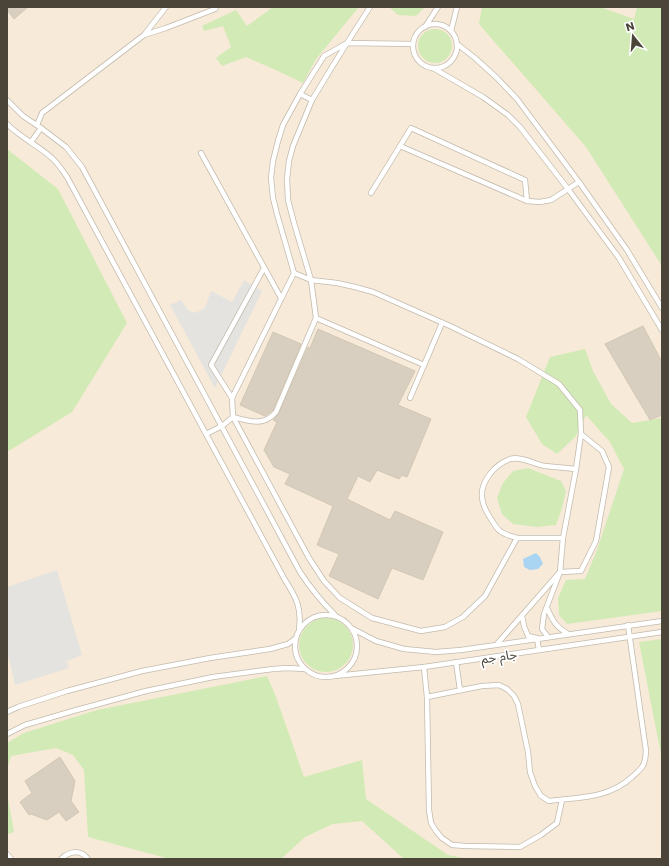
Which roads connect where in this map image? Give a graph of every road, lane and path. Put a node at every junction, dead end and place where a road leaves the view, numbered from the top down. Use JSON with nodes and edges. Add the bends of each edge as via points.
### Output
{"nodes":[{"id":1,"x":166,"y":7,"type":"edge"},
{"id":2,"x":216,"y":7,"type":"edge"},
{"id":3,"x":370,"y":7,"type":"edge"},
{"id":4,"x":438,"y":7,"type":"edge"},
{"id":5,"x":457,"y":7,"type":"edge"},
{"id":6,"x":424,"y":28,"type":"junction"},
{"id":7,"x":451,"y":31,"type":"junction"},
{"id":8,"x":144,"y":34,"type":"junction"},
{"id":9,"x":347,"y":43,"type":"junction"},
{"id":10,"x":413,"y":44,"type":"junction"},
{"id":11,"x":457,"y":44,"type":"junction"},
{"id":12,"x":433,"y":68,"type":"junction"},
{"id":13,"x":300,"y":94,"type":"junction"},
{"id":14,"x":7,"y":100,"type":"edge"},
{"id":15,"x":312,"y":100,"type":"junction"},
{"id":16,"x":7,"y":124,"type":"edge"},
{"id":17,"x":39,"y":127,"type":"junction"},
{"id":18,"x":31,"y":142,"type":"junction"},
{"id":19,"x":400,"y":146,"type":"junction"},
{"id":20,"x":201,"y":152,"type":"dead end"},
{"id":21,"x":579,"y":182,"type":"junction"},
{"id":22,"x":568,"y":189,"type":"junction"},
{"id":23,"x":371,"y":193,"type":"dead end"},
{"id":24,"x":527,"y":201,"type":"junction"},
{"id":25,"x":264,"y":268,"type":"junction"},
{"id":26,"x":294,"y":273,"type":"junction"},
{"id":27,"x":311,"y":280,"type":"junction"},
{"id":28,"x":281,"y":298,"type":"junction"},
{"id":29,"x":662,"y":308,"type":"edge"},
{"id":30,"x":316,"y":318,"type":"junction"},
{"id":31,"x":442,"y":322,"type":"junction"},
{"id":32,"x":662,"y":330,"type":"edge"},
{"id":33,"x":424,"y":365,"type":"junction"},
{"id":34,"x":232,"y":398,"type":"junction"},
{"id":35,"x":410,"y":398,"type":"dead end"},
{"id":36,"x":233,"y":417,"type":"junction"},
{"id":37,"x":222,"y":426,"type":"junction"},
{"id":38,"x":206,"y":434,"type":"junction"},
{"id":39,"x":581,"y":434,"type":"junction"},
{"id":40,"x":576,"y":469,"type":"junction"},
{"id":41,"x":517,"y":538,"type":"junction"},
{"id":42,"x":563,"y":538,"type":"junction"},
{"id":43,"x":560,"y":572,"type":"junction"},
{"id":44,"x":547,"y":608,"type":"junction"},
{"id":45,"x":335,"y":615,"type":"junction"},
{"id":46,"x":522,"y":616,"type":"junction"},
{"id":47,"x":662,"y":620,"type":"edge"},
{"id":48,"x":628,"y":625,"type":"junction"},
{"id":49,"x":299,"y":629,"type":"junction"},
{"id":50,"x":353,"y":629,"type":"junction"},
{"id":51,"x":662,"y":632,"type":"edge"},
{"id":52,"x":568,"y":634,"type":"junction"},
{"id":53,"x":629,"y":636,"type":"junction"},
{"id":54,"x":548,"y":637,"type":"junction"},
{"id":55,"x":537,"y":638,"type":"junction"},
{"id":56,"x":295,"y":639,"type":"junction"},
{"id":57,"x":497,"y":644,"type":"junction"},
{"id":58,"x":539,"y":650,"type":"junction"},
{"id":59,"x":456,"y":662,"type":"junction"},
{"id":60,"x":424,"y":667,"type":"junction"},
{"id":61,"x":304,"y":669,"type":"junction"},
{"id":62,"x":335,"y":676,"type":"junction"},
{"id":63,"x":460,"y":690,"type":"junction"},
{"id":64,"x":427,"y":697,"type":"junction"},
{"id":65,"x":7,"y":712,"type":"edge"},
{"id":66,"x":8,"y":731,"type":"edge"},
{"id":67,"x":562,"y":800,"type":"junction"},
{"id":68,"x":7,"y":854,"type":"edge"},
{"id":69,"x":11,"y":859,"type":"edge"},
{"id":70,"x":61,"y":859,"type":"edge"},
{"id":71,"x":88,"y":859,"type":"edge"}],
"edges":[{"from":1,"to":8,"type":"lane"},
{"from":2,"to":8,"type":"lane","via":[[166,28]]},
{"from":3,"to":9,"type":"lane"},
{"from":4,"to":6,"type":"lane"},
{"from":5,"to":7,"type":"lane"},
{"from":6,"to":7,"type":"lane","via":[[438,25]]},
{"from":6,"to":10,"type":"lane","via":[[415,37]]},
{"from":7,"to":11,"type":"lane"},
{"from":8,"to":17,"type":"lane","via":[[42,113]]},
{"from":9,"to":10,"type":"lane"},
{"from":9,"to":13,"type":"lane","via":[[324,56]]},
{"from":9,"to":15,"type":"lane"},
{"from":10,"to":12,"type":"lane","via":[[420,62]]},
{"from":11,"to":12,"type":"lane","via":[[450,62]]},
{"from":11,"to":21,"type":"lane","via":[[497,78],[516,99]]},
{"from":12,"to":22,"type":"lane","via":[[484,97],[508,115]]},
{"from":13,"to":15,"type":"lane"},
{"from":13,"to":26,"type":"lane","via":[[283,125],[271,178],[276,214]]},
{"from":14,"to":17,"type":"lane"},
{"from":15,"to":27,"type":"lane","via":[[293,146],[287,178],[288,200]]},
{"from":16,"to":18,"type":"lane"},
{"from":17,"to":18,"type":"lane"},
{"from":17,"to":37,"type":"lane","via":[[66,147],[82,167]]},
{"from":18,"to":38,"type":"lane","via":[[53,160],[67,177]]},
{"from":19,"to":23,"type":"lane"},
{"from":19,"to":24,"type":"lane"},
{"from":19,"to":24,"type":"lane","via":[[411,128],[525,180]]},
{"from":20,"to":25,"type":"lane"},
{"from":21,"to":22,"type":"lane"},
{"from":21,"to":29,"type":"lane","via":[[627,250]]},
{"from":22,"to":24,"type":"lane","via":[[551,200]]},
{"from":22,"to":32,"type":"lane","via":[[619,258]]},
{"from":25,"to":28,"type":"lane"},
{"from":25,"to":34,"type":"lane","via":[[211,365]]},
{"from":26,"to":27,"type":"lane"},
{"from":26,"to":28,"type":"lane"},
{"from":27,"to":30,"type":"lane"},
{"from":27,"to":31,"type":"lane","via":[[355,286]]},
{"from":28,"to":34,"type":"lane"},
{"from":30,"to":33,"type":"lane"},
{"from":30,"to":36,"type":"lane","via":[[276,412],[270,418],[256,422]]},
{"from":31,"to":33,"type":"lane"},
{"from":31,"to":39,"type":"lane","via":[[518,359],[559,384],[580,410]]},
{"from":33,"to":35,"type":"lane"},
{"from":34,"to":36,"type":"lane"},
{"from":36,"to":37,"type":"lane"},
{"from":36,"to":41,"type":"lane","via":[[324,581],[340,598],[372,618],[421,631],[445,627],[463,617],[485,596]]},
{"from":37,"to":38,"type":"lane"},
{"from":37,"to":45,"type":"lane","via":[[300,572],[309,587]]},
{"from":38,"to":49,"type":"lane","via":[[293,593],[301,617]]},
{"from":39,"to":40,"type":"lane"},
{"from":39,"to":43,"type":"lane","via":[[602,451],[609,467],[596,541],[581,571]]},
{"from":40,"to":41,"type":"lane","via":[[545,466],[519,458],[510,459],[493,470],[482,490],[483,503],[500,531]]},
{"from":40,"to":42,"type":"lane"},
{"from":41,"to":42,"type":"lane"},
{"from":42,"to":43,"type":"lane"},
{"from":43,"to":44,"type":"lane"},
{"from":43,"to":46,"type":"lane"},
{"from":44,"to":52,"type":"lane","via":[[553,621]]},
{"from":44,"to":54,"type":"lane","via":[[542,629]]},
{"from":45,"to":49,"type":"lane","via":[[316,616],[306,621]]},
{"from":45,"to":50,"type":"lane","via":[[345,620]]},
{"from":46,"to":55,"type":"lane","via":[[528,636]]},
{"from":46,"to":57,"type":"lane"},
{"from":47,"to":48,"type":"lane","name":"جام جم"},
{"from":48,"to":52,"type":"lane","name":"جام جم"},
{"from":48,"to":53,"type":"lane"},
{"from":49,"to":56,"type":"lane"},
{"from":50,"to":57,"type":"lane","name":"جام جم","via":[[376,641],[404,649],[436,652]]},
{"from":50,"to":62,"type":"lane","via":[[358,642],[357,653],[346,670]]},
{"from":51,"to":53,"type":"lane","name":"جام جم"},
{"from":52,"to":54,"type":"lane","name":"جام جم"},
{"from":53,"to":58,"type":"lane","name":"جام جم"},
{"from":53,"to":67,"type":"lane","via":[[646,751],[643,766],[618,788],[601,795]]},
{"from":54,"to":55,"type":"lane","name":"جام جم"},
{"from":55,"to":57,"type":"lane","name":"جام جم"},
{"from":55,"to":58,"type":"lane"},
{"from":56,"to":61,"type":"lane","via":[[296,655]]},
{"from":56,"to":65,"type":"lane","via":[[288,644],[270,649],[142,671]]},
{"from":58,"to":59,"type":"lane","name":"جام جم"},
{"from":59,"to":60,"type":"lane","name":"جام جم"},
{"from":59,"to":63,"type":"lane"},
{"from":60,"to":62,"type":"lane","name":"جام جم"},
{"from":60,"to":64,"type":"lane"},
{"from":61,"to":62,"type":"lane","via":[[314,675]]},
{"from":61,"to":66,"type":"lane","via":[[273,669],[213,677],[146,691],[73,710]]},
{"from":63,"to":64,"type":"lane"},
{"from":63,"to":67,"type":"lane","via":[[498,685],[514,696],[518,704],[530,772],[535,786],[541,796],[549,801]]},
{"from":64,"to":67,"type":"lane","via":[[429,810],[431,824],[447,842],[466,846],[520,847],[557,823]]},
{"from":68,"to":69,"type":"lane"},
{"from":70,"to":71,"type":"lane","via":[[66,854],[76,852],[82,853]]}]}
